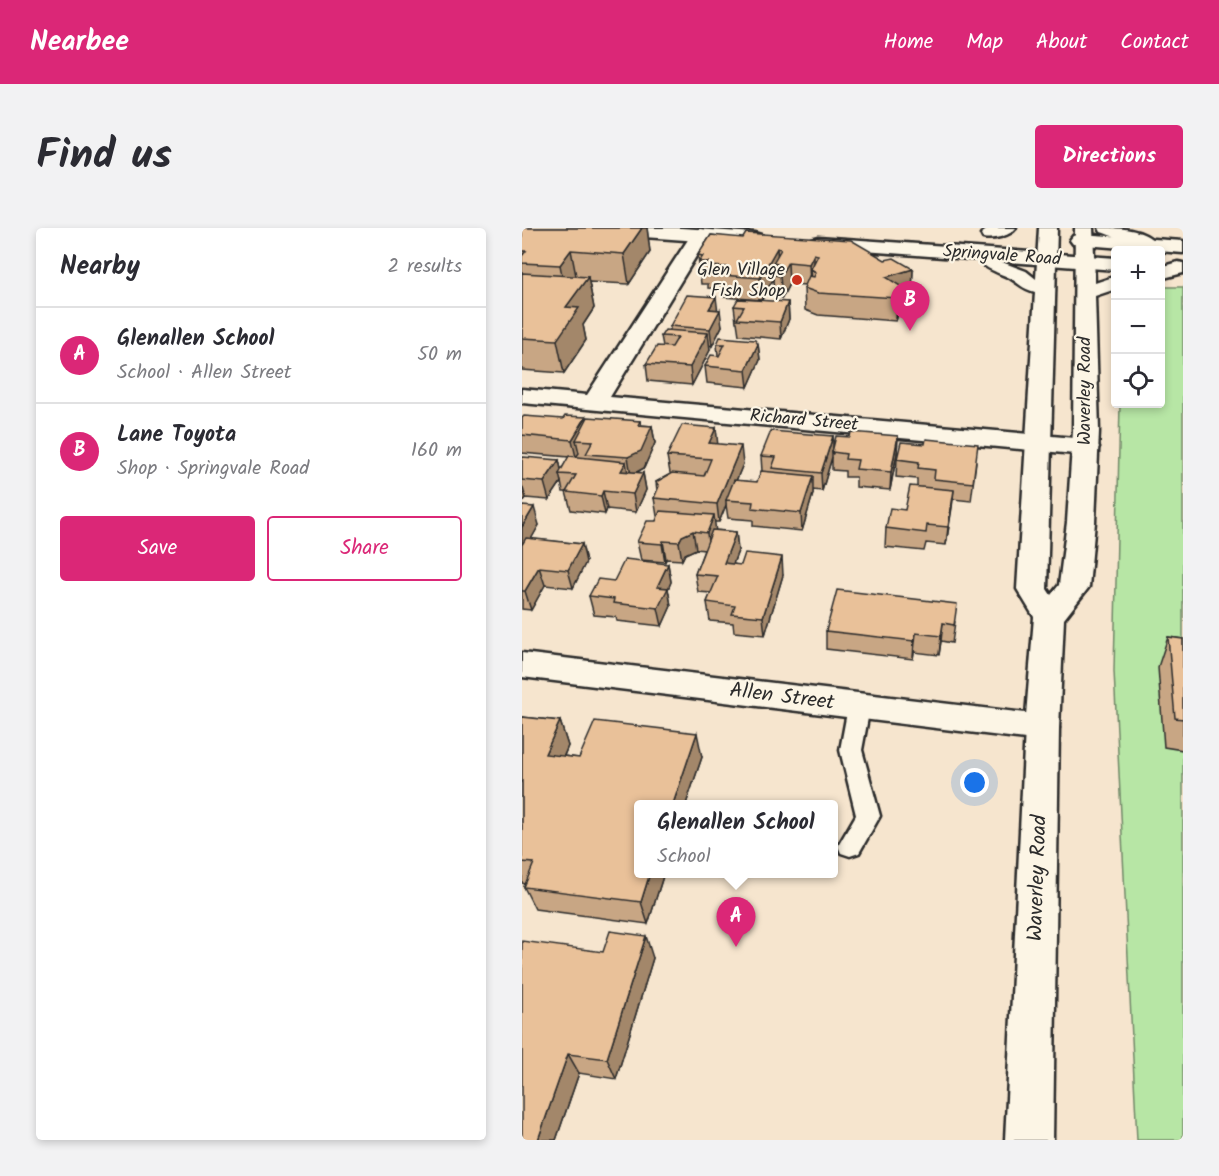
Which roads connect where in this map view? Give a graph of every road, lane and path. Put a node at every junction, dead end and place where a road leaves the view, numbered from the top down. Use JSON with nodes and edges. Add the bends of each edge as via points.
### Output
{"nodes":[{"id":1,"x":602,"y":228,"type":"edge"},
{"id":2,"x":1108,"y":228,"type":"edge"},
{"id":3,"x":998,"y":231,"type":"edge"},
{"id":4,"x":969,"y":233,"type":"dead end"},
{"id":5,"x":1047,"y":233,"type":"edge"},
{"id":6,"x":1084,"y":234,"type":"edge"},
{"id":7,"x":700,"y":235,"type":"junction"},
{"id":8,"x":775,"y":241,"type":"edge"},
{"id":9,"x":803,"y":242,"type":"edge"},
{"id":10,"x":1147,"y":244,"type":"junction"},
{"id":11,"x":1183,"y":247,"type":"edge"},
{"id":12,"x":984,"y":255,"type":"junction"},
{"id":13,"x":1047,"y":260,"type":"junction"},
{"id":14,"x":1084,"y":262,"type":"junction"},
{"id":15,"x":1111,"y":264,"type":"edge"},
{"id":16,"x":1111,"y":284,"type":"edge"},
{"id":17,"x":1046,"y":289,"type":"junction"},
{"id":18,"x":1085,"y":293,"type":"junction"},
{"id":19,"x":522,"y":396,"type":"edge"},
{"id":20,"x":594,"y":403,"type":"junction"},
{"id":21,"x":1038,"y":442,"type":"junction"},
{"id":22,"x":1086,"y":447,"type":"junction"},
{"id":23,"x":1049,"y":617,"type":"junction"},
{"id":24,"x":522,"y":665,"type":"edge"},
{"id":25,"x":859,"y":706,"type":"junction"},
{"id":26,"x":1042,"y":728,"type":"junction"},
{"id":27,"x":850,"y":846,"type":"dead end"},
{"id":28,"x":1029,"y":1140,"type":"edge"}],
"edges":[{"from":1,"to":7,"type":"main road"},
{"from":2,"to":10,"type":"main road"},
{"from":3,"to":4,"type":"main road","name":"Springvale Road"},
{"from":3,"to":5,"type":"main road","name":"Springvale Road"},
{"from":5,"to":6,"type":"main road","name":"Springvale Road"},
{"from":5,"to":13,"type":"main road","name":"Waverley Road"},
{"from":6,"to":10,"type":"main road","name":"Springvale Road"},
{"from":6,"to":14,"type":"main road","name":"Waverley Road"},
{"from":7,"to":8,"type":"main road"},
{"from":7,"to":20,"type":"main road"},
{"from":9,"to":12,"type":"main road","name":"Springvale Road"},
{"from":10,"to":11,"type":"main road","name":"Springvale Road"},
{"from":12,"to":13,"type":"main road","name":"Springvale Road"},
{"from":12,"to":17,"type":"main road","via":[[995,266]]},
{"from":13,"to":14,"type":"main road","name":"Springvale Road"},
{"from":13,"to":17,"type":"main road","name":"Waverley Road"},
{"from":14,"to":15,"type":"main road","name":"Springvale Road"},
{"from":14,"to":18,"type":"main road","name":"Waverley Road"},
{"from":16,"to":18,"type":"main road"},
{"from":17,"to":21,"type":"main road","name":"Waverley Road"},
{"from":18,"to":22,"type":"main road","name":"Waverley Road"},
{"from":19,"to":20,"type":"main road","name":"Richard Street"},
{"from":20,"to":21,"type":"main road","name":"Richard Street"},
{"from":21,"to":22,"type":"main road","name":"Richard Street"},
{"from":21,"to":23,"type":"main road","name":"Waverley Road","via":[[1032,589]]},
{"from":22,"to":23,"type":"main road","name":"Waverley Road","via":[[1074,587]]},
{"from":23,"to":26,"type":"main road","name":"Waverley Road"},
{"from":24,"to":25,"type":"main road","name":"Allen Street"},
{"from":25,"to":26,"type":"main road","name":"Allen Street"},
{"from":25,"to":27,"type":"lane","via":[[851,750],[868,816]]},
{"from":26,"to":28,"type":"main road","name":"Waverley Road"}]}
